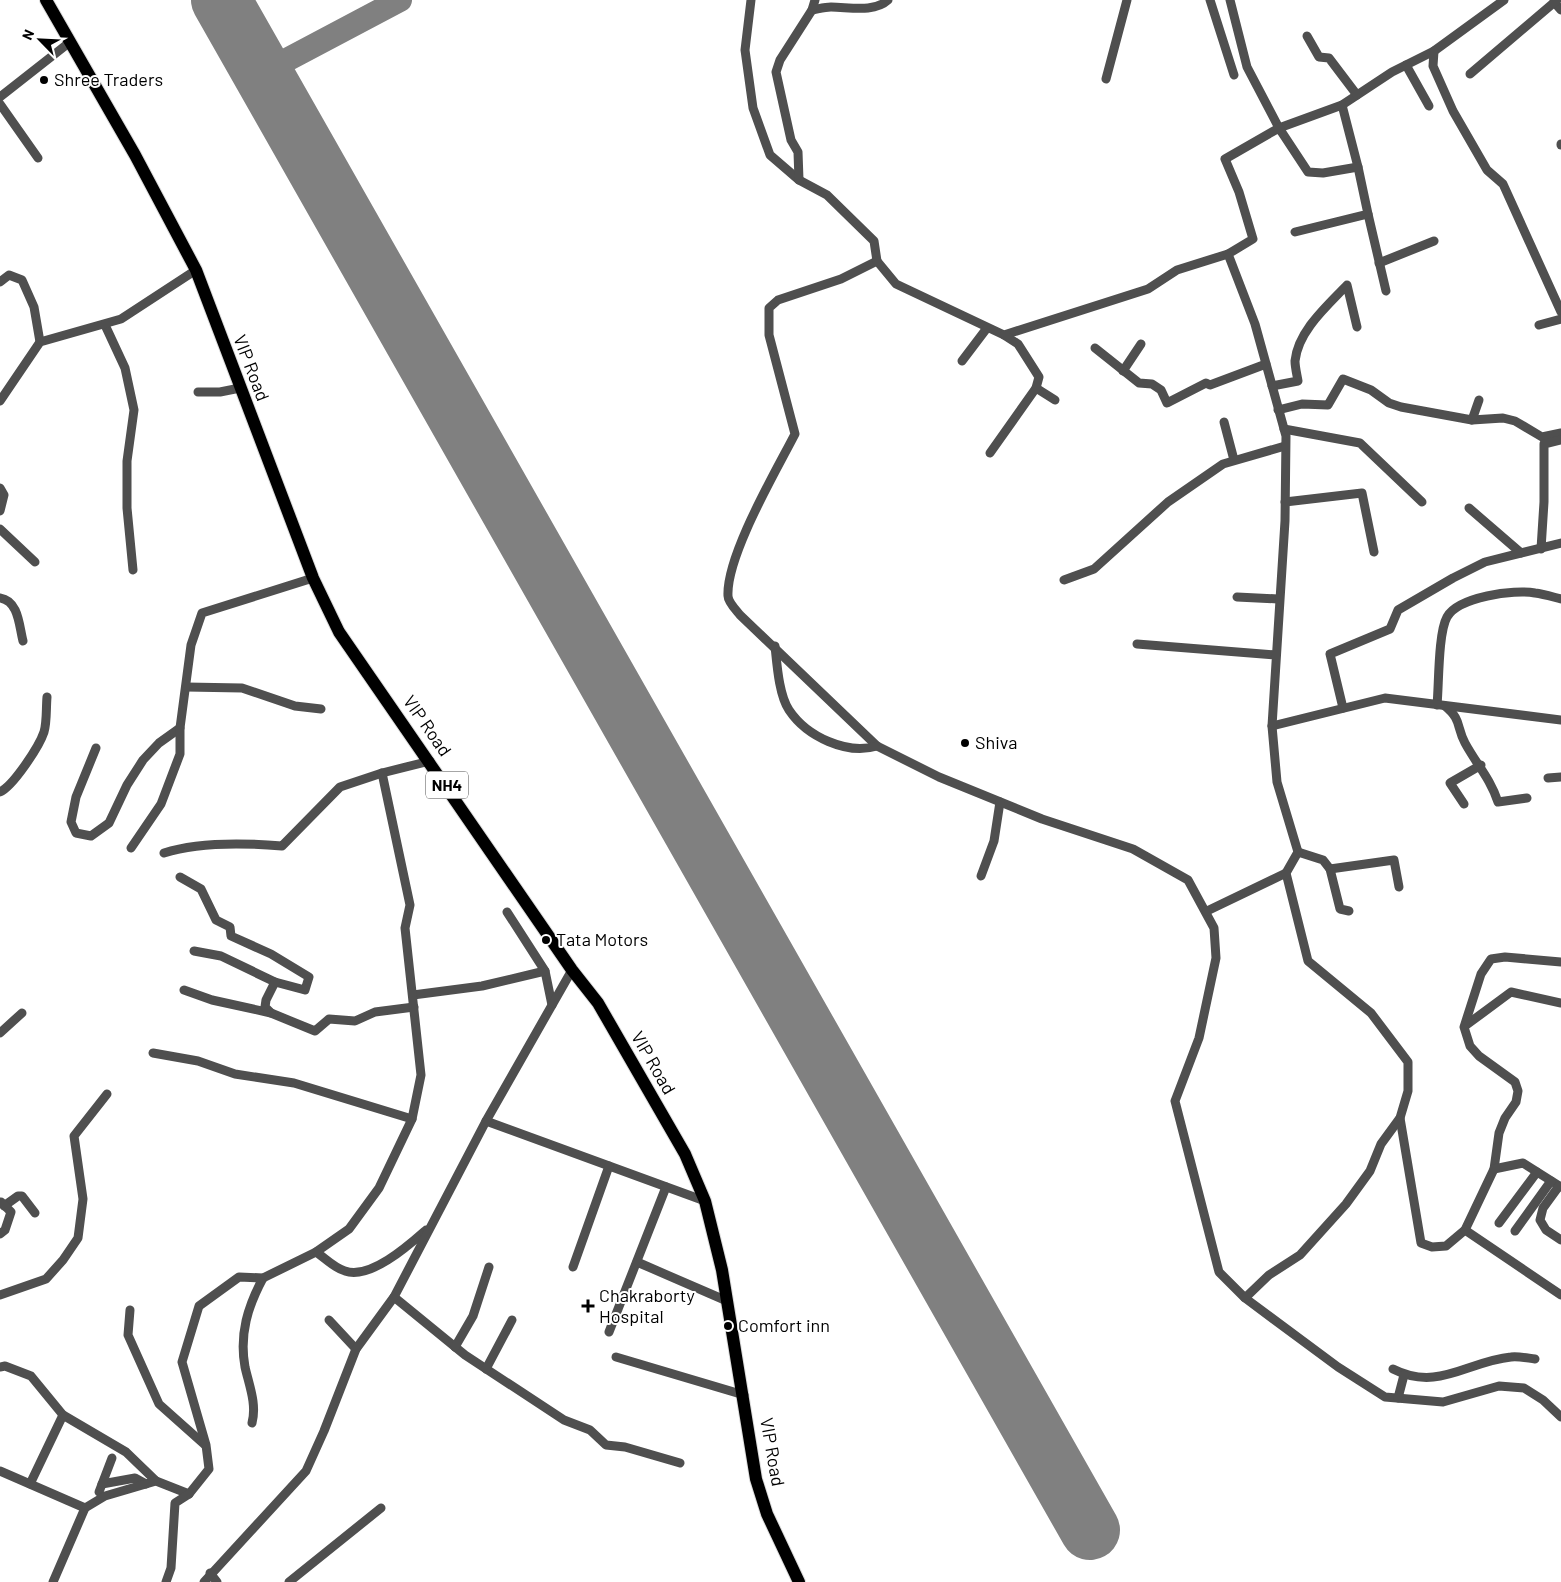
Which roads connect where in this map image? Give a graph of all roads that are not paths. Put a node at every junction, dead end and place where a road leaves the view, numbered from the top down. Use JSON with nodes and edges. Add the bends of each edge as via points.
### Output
{"nodes":[{"id":1,"x":46,"y":0,"type":"edge"},
{"id":2,"x":751,"y":0,"type":"edge"},
{"id":3,"x":815,"y":0,"type":"edge"},
{"id":4,"x":888,"y":0,"type":"edge"},
{"id":5,"x":1126,"y":0,"type":"edge"},
{"id":6,"x":1210,"y":0,"type":"edge"},
{"id":7,"x":1230,"y":0,"type":"edge"},
{"id":8,"x":1556,"y":1,"type":"edge"},
{"id":9,"x":1498,"y":2,"type":"edge"},
{"id":10,"x":812,"y":10,"type":"junction"},
{"id":11,"x":1561,"y":10,"type":"edge"},
{"id":12,"x":1307,"y":36,"type":"dead end"},
{"id":13,"x":70,"y":42,"type":"junction"},
{"id":14,"x":1434,"y":51,"type":"junction"},
{"id":15,"x":1406,"y":65,"type":"junction"},
{"id":16,"x":1470,"y":74,"type":"dead end"},
{"id":17,"x":1234,"y":75,"type":"dead end"},
{"id":18,"x":1106,"y":79,"type":"dead end"},
{"id":19,"x":1357,"y":95,"type":"junction"},
{"id":20,"x":0,"y":97,"type":"edge"},
{"id":21,"x":0,"y":104,"type":"edge"},
{"id":22,"x":1342,"y":104,"type":"junction"},
{"id":23,"x":1429,"y":106,"type":"dead end"},
{"id":24,"x":1279,"y":128,"type":"junction"},
{"id":25,"x":38,"y":158,"type":"dead end"},
{"id":26,"x":1358,"y":167,"type":"junction"},
{"id":27,"x":799,"y":180,"type":"junction"},
{"id":28,"x":1368,"y":214,"type":"junction"},
{"id":29,"x":1295,"y":232,"type":"dead end"},
{"id":30,"x":1434,"y":241,"type":"dead end"},
{"id":31,"x":1228,"y":254,"type":"junction"},
{"id":32,"x":878,"y":261,"type":"junction"},
{"id":33,"x":1379,"y":263,"type":"junction"},
{"id":34,"x":196,"y":270,"type":"junction"},
{"id":35,"x":0,"y":282,"type":"edge"},
{"id":36,"x":1386,"y":291,"type":"dead end"},
{"id":37,"x":1561,"y":312,"type":"edge"},
{"id":38,"x":1561,"y":319,"type":"edge"},
{"id":39,"x":105,"y":325,"type":"junction"},
{"id":40,"x":1539,"y":325,"type":"dead end"},
{"id":41,"x":1357,"y":327,"type":"dead end"},
{"id":42,"x":987,"y":328,"type":"junction"},
{"id":43,"x":1004,"y":335,"type":"junction"},
{"id":44,"x":40,"y":342,"type":"junction"},
{"id":45,"x":1141,"y":344,"type":"dead end"},
{"id":46,"x":1095,"y":348,"type":"dead end"},
{"id":47,"x":962,"y":361,"type":"dead end"},
{"id":48,"x":1266,"y":364,"type":"junction"},
{"id":49,"x":1123,"y":370,"type":"junction"},
{"id":50,"x":1272,"y":386,"type":"junction"},
{"id":51,"x":240,"y":388,"type":"junction"},
{"id":52,"x":1036,"y":388,"type":"junction"},
{"id":53,"x":198,"y":392,"type":"dead end"},
{"id":54,"x":1055,"y":400,"type":"dead end"},
{"id":55,"x":1479,"y":400,"type":"dead end"},
{"id":56,"x":0,"y":401,"type":"edge"},
{"id":57,"x":1278,"y":410,"type":"junction"},
{"id":58,"x":1472,"y":420,"type":"junction"},
{"id":59,"x":1224,"y":422,"type":"dead end"},
{"id":60,"x":1284,"y":429,"type":"junction"},
{"id":61,"x":1561,"y":433,"type":"edge"},
{"id":62,"x":1561,"y":440,"type":"edge"},
{"id":63,"x":1285,"y":446,"type":"junction"},
{"id":64,"x":990,"y":453,"type":"dead end"},
{"id":65,"x":1234,"y":460,"type":"junction"},
{"id":66,"x":0,"y":488,"type":"edge"},
{"id":67,"x":1285,"y":502,"type":"junction"},
{"id":68,"x":1422,"y":502,"type":"dead end"},
{"id":69,"x":1469,"y":508,"type":"dead end"},
{"id":70,"x":1,"y":510,"type":"edge"},
{"id":71,"x":0,"y":520,"type":"edge"},
{"id":72,"x":0,"y":529,"type":"edge"},
{"id":73,"x":1561,"y":543,"type":"edge"},
{"id":74,"x":1541,"y":549,"type":"junction"},
{"id":75,"x":1374,"y":552,"type":"dead end"},
{"id":76,"x":1521,"y":553,"type":"junction"},
{"id":77,"x":35,"y":562,"type":"dead end"},
{"id":78,"x":133,"y":570,"type":"dead end"},
{"id":79,"x":313,"y":578,"type":"junction"},
{"id":80,"x":1064,"y":580,"type":"dead end"},
{"id":81,"x":1237,"y":597,"type":"dead end"},
{"id":82,"x":0,"y":598,"type":"edge"},
{"id":83,"x":1278,"y":598,"type":"junction"},
{"id":84,"x":1561,"y":599,"type":"edge"},
{"id":85,"x":23,"y":641,"type":"dead end"},
{"id":86,"x":1137,"y":644,"type":"dead end"},
{"id":87,"x":774,"y":646,"type":"junction"},
{"id":88,"x":1276,"y":655,"type":"junction"},
{"id":89,"x":186,"y":687,"type":"junction"},
{"id":90,"x":47,"y":697,"type":"dead end"},
{"id":91,"x":1441,"y":705,"type":"junction"},
{"id":92,"x":1342,"y":708,"type":"junction"},
{"id":93,"x":321,"y":709,"type":"dead end"},
{"id":94,"x":1561,"y":720,"type":"edge"},
{"id":95,"x":1272,"y":726,"type":"junction"},
{"id":96,"x":180,"y":728,"type":"junction"},
{"id":97,"x":878,"y":746,"type":"junction"},
{"id":98,"x":96,"y":748,"type":"dead end"},
{"id":99,"x":430,"y":761,"type":"junction"},
{"id":100,"x":1481,"y":765,"type":"junction"},
{"id":101,"x":382,"y":773,"type":"junction"},
{"id":102,"x":1561,"y":777,"type":"edge"},
{"id":103,"x":1548,"y":778,"type":"dead end"},
{"id":104,"x":0,"y":792,"type":"edge"},
{"id":105,"x":1527,"y":798,"type":"dead end"},
{"id":106,"x":1000,"y":802,"type":"junction"},
{"id":107,"x":1464,"y":804,"type":"dead end"},
{"id":108,"x":131,"y":848,"type":"dead end"},
{"id":109,"x":1298,"y":852,"type":"junction"},
{"id":110,"x":164,"y":853,"type":"dead end"},
{"id":111,"x":1330,"y":869,"type":"junction"},
{"id":112,"x":1286,"y":873,"type":"junction"},
{"id":113,"x":981,"y":876,"type":"dead end"},
{"id":114,"x":180,"y":877,"type":"dead end"},
{"id":115,"x":1398,"y":887,"type":"dead end"},
{"id":116,"x":1207,"y":911,"type":"junction"},
{"id":117,"x":1349,"y":911,"type":"dead end"},
{"id":118,"x":507,"y":912,"type":"dead end"},
{"id":119,"x":194,"y":951,"type":"dead end"},
{"id":120,"x":1561,"y":962,"type":"edge"},
{"id":121,"x":572,"y":970,"type":"junction"},
{"id":122,"x":545,"y":971,"type":"junction"},
{"id":123,"x":276,"y":982,"type":"junction"},
{"id":124,"x":184,"y":990,"type":"dead end"},
{"id":125,"x":412,"y":995,"type":"junction"},
{"id":126,"x":1561,"y":1003,"type":"edge"},
{"id":127,"x":552,"y":1005,"type":"junction"},
{"id":128,"x":414,"y":1007,"type":"junction"},
{"id":129,"x":22,"y":1013,"type":"dead end"},
{"id":130,"x":271,"y":1013,"type":"junction"},
{"id":131,"x":1464,"y":1027,"type":"junction"},
{"id":132,"x":0,"y":1033,"type":"edge"},
{"id":133,"x":153,"y":1054,"type":"dead end"},
{"id":134,"x":107,"y":1094,"type":"dead end"},
{"id":135,"x":412,"y":1118,"type":"junction"},
{"id":136,"x":1400,"y":1118,"type":"junction"},
{"id":137,"x":486,"y":1121,"type":"junction"},
{"id":138,"x":609,"y":1166,"type":"junction"},
{"id":139,"x":1494,"y":1169,"type":"junction"},
{"id":140,"x":1537,"y":1172,"type":"junction"},
{"id":141,"x":1557,"y":1184,"type":"edge"},
{"id":142,"x":666,"y":1187,"type":"junction"},
{"id":143,"x":704,"y":1201,"type":"junction"},
{"id":144,"x":2,"y":1204,"type":"edge"},
{"id":145,"x":35,"y":1213,"type":"dead end"},
{"id":146,"x":1498,"y":1223,"type":"dead end"},
{"id":147,"x":431,"y":1226,"type":"junction"},
{"id":148,"x":1465,"y":1230,"type":"junction"},
{"id":149,"x":1515,"y":1231,"type":"dead end"},
{"id":150,"x":0,"y":1234,"type":"edge"},
{"id":151,"x":1561,"y":1240,"type":"edge"},
{"id":152,"x":316,"y":1252,"type":"junction"},
{"id":153,"x":637,"y":1262,"type":"junction"},
{"id":154,"x":489,"y":1267,"type":"dead end"},
{"id":155,"x":573,"y":1267,"type":"dead end"},
{"id":156,"x":263,"y":1278,"type":"junction"},
{"id":157,"x":0,"y":1294,"type":"edge"},
{"id":158,"x":1561,"y":1295,"type":"edge"},
{"id":159,"x":394,"y":1297,"type":"junction"},
{"id":160,"x":1245,"y":1298,"type":"junction"},
{"id":161,"x":727,"y":1301,"type":"junction"},
{"id":162,"x":130,"y":1310,"type":"dead end"},
{"id":163,"x":329,"y":1320,"type":"dead end"},
{"id":164,"x":512,"y":1320,"type":"dead end"},
{"id":165,"x":609,"y":1332,"type":"dead end"},
{"id":166,"x":455,"y":1347,"type":"junction"},
{"id":167,"x":356,"y":1349,"type":"junction"},
{"id":168,"x":616,"y":1357,"type":"dead end"},
{"id":169,"x":1534,"y":1359,"type":"dead end"},
{"id":170,"x":0,"y":1366,"type":"edge"},
{"id":171,"x":486,"y":1369,"type":"junction"},
{"id":172,"x":1393,"y":1369,"type":"dead end"},
{"id":173,"x":1404,"y":1375,"type":"junction"},
{"id":174,"x":744,"y":1395,"type":"junction"},
{"id":175,"x":1398,"y":1398,"type":"junction"},
{"id":176,"x":63,"y":1415,"type":"junction"},
{"id":177,"x":1561,"y":1417,"type":"edge"},
{"id":178,"x":252,"y":1423,"type":"dead end"},
{"id":179,"x":206,"y":1445,"type":"junction"},
{"id":180,"x":112,"y":1458,"type":"dead end"},
{"id":181,"x":680,"y":1464,"type":"dead end"},
{"id":182,"x":0,"y":1471,"type":"edge"},
{"id":183,"x":156,"y":1480,"type":"junction"},
{"id":184,"x":30,"y":1484,"type":"junction"},
{"id":185,"x":146,"y":1484,"type":"junction"},
{"id":186,"x":189,"y":1494,"type":"junction"},
{"id":187,"x":85,"y":1508,"type":"junction"},
{"id":188,"x":382,"y":1508,"type":"dead end"},
{"id":189,"x":210,"y":1573,"type":"junction"},
{"id":190,"x":52,"y":1582,"type":"edge"},
{"id":191,"x":166,"y":1582,"type":"edge"},
{"id":192,"x":204,"y":1582,"type":"edge"},
{"id":193,"x":218,"y":1582,"type":"edge"},
{"id":194,"x":289,"y":1582,"type":"edge"},
{"id":195,"x":799,"y":1582,"type":"edge"}],
"edges":[{"from":1,"to":13,"type":"highway","name":"VIP Road","number":"NH4"},
{"from":2,"to":27,"type":"street","via":[[745,50],[753,108],[770,155]]},
{"from":3,"to":10,"type":"street"},
{"from":4,"to":10,"type":"street","via":[[884,4],[860,9],[829,6]]},
{"from":5,"to":18,"type":"street"},
{"from":6,"to":17,"type":"street"},
{"from":7,"to":24,"type":"street","via":[[1247,66]]},
{"from":8,"to":11,"type":"street"},
{"from":8,"to":16,"type":"street"},
{"from":9,"to":14,"type":"street"},
{"from":10,"to":27,"type":"street","via":[[780,60],[776,72],[790,140],[798,152]]},
{"from":12,"to":19,"type":"street","via":[[1319,57],[1329,58]]},
{"from":13,"to":20,"type":"street"},
{"from":13,"to":34,"type":"highway","name":"VIP Road","number":"NH4","via":[[135,154]]},
{"from":14,"to":15,"type":"street"},
{"from":14,"to":37,"type":"street","via":[[1433,66],[1452,111],[1487,170],[1503,184]]},
{"from":15,"to":19,"type":"street"},
{"from":15,"to":23,"type":"street"},
{"from":19,"to":22,"type":"street"},
{"from":21,"to":25,"type":"street"},
{"from":22,"to":24,"type":"street"},
{"from":22,"to":26,"type":"street"},
{"from":24,"to":26,"type":"street","via":[[1308,172],[1322,174]]},
{"from":24,"to":31,"type":"street","via":[[1225,159],[1253,239]]},
{"from":26,"to":28,"type":"street"},
{"from":27,"to":32,"type":"street","via":[[827,195],[874,241]]},
{"from":28,"to":29,"type":"street"},
{"from":28,"to":33,"type":"street"},
{"from":30,"to":33,"type":"street"},
{"from":31,"to":43,"type":"street","via":[[1177,270],[1148,289]]},
{"from":31,"to":48,"type":"street","via":[[1255,324]]},
{"from":32,"to":42,"type":"street","via":[[896,284]]},
{"from":32,"to":87,"type":"street","via":[[778,300],[769,308],[769,335],[796,434],[759,502],[730,573],[728,598],[740,615]]},
{"from":33,"to":36,"type":"street"},
{"from":34,"to":39,"type":"street","via":[[122,319]]},
{"from":34,"to":51,"type":"highway","name":"VIP Road","number":"NH4"},
{"from":35,"to":44,"type":"street","via":[[9,275],[22,280],[34,307]]},
{"from":38,"to":40,"type":"street"},
{"from":39,"to":44,"type":"street"},
{"from":39,"to":78,"type":"street","via":[[125,368],[134,410],[127,461],[127,508]]},
{"from":41,"to":50,"type":"street","via":[[1347,286],[1319,314],[1303,338],[1295,362],[1298,380]]},
{"from":42,"to":43,"type":"street"},
{"from":42,"to":47,"type":"street"},
{"from":43,"to":52,"type":"street","via":[[1018,344],[1039,377]]},
{"from":44,"to":56,"type":"street"},
{"from":45,"to":49,"type":"street"},
{"from":46,"to":49,"type":"street"},
{"from":48,"to":49,"type":"street","via":[[1210,385],[1206,383],[1167,403],[1161,390],[1152,384],[1139,383]]},
{"from":48,"to":50,"type":"street"},
{"from":50,"to":57,"type":"street"},
{"from":51,"to":53,"type":"street"},
{"from":51,"to":79,"type":"highway","name":"VIP Road","number":"NH4"},
{"from":52,"to":54,"type":"street"},
{"from":52,"to":64,"type":"street"},
{"from":55,"to":58,"type":"street"},
{"from":57,"to":58,"type":"street","via":[[1302,404],[1328,405],[1342,378],[1380,394],[1389,403]]},
{"from":57,"to":60,"type":"street"},
{"from":58,"to":61,"type":"street","via":[[1504,418],[1542,437]]},
{"from":59,"to":65,"type":"street"},
{"from":60,"to":63,"type":"street"},
{"from":60,"to":68,"type":"street","via":[[1360,443]]},
{"from":62,"to":74,"type":"street","via":[[1544,444]]},
{"from":63,"to":65,"type":"street"},
{"from":63,"to":67,"type":"street"},
{"from":65,"to":80,"type":"street","via":[[1168,502],[1094,569]]},
{"from":66,"to":70,"type":"street","via":[[4,495]]},
{"from":67,"to":75,"type":"street","via":[[1362,493]]},
{"from":67,"to":83,"type":"street"},
{"from":69,"to":76,"type":"street"},
{"from":70,"to":71,"type":"street"},
{"from":72,"to":77,"type":"street"},
{"from":73,"to":74,"type":"street"},
{"from":74,"to":76,"type":"street"},
{"from":76,"to":92,"type":"street","via":[[1485,562],[1453,578],[1398,610],[1390,629],[1330,654]]},
{"from":79,"to":89,"type":"street","via":[[202,613],[191,645]]},
{"from":79,"to":99,"type":"highway","name":"VIP Road","number":"NH4","via":[[340,632]]},
{"from":81,"to":83,"type":"street"},
{"from":82,"to":85,"type":"street","via":[[6,599],[16,609]]},
{"from":83,"to":88,"type":"street"},
{"from":84,"to":91,"type":"street","via":[[1533,592],[1496,594],[1460,604],[1446,618]]},
{"from":86,"to":88,"type":"street"},
{"from":87,"to":97,"type":"street"},
{"from":87,"to":97,"type":"street","via":[[778,678],[789,710],[809,730],[837,746],[864,750]]},
{"from":88,"to":95,"type":"street"},
{"from":89,"to":93,"type":"street","via":[[242,688],[295,706]]},
{"from":89,"to":96,"type":"street"},
{"from":90,"to":104,"type":"street","via":[[44,732],[6,790]]},
{"from":91,"to":92,"type":"street","via":[[1385,698]]},
{"from":91,"to":94,"type":"street"},
{"from":91,"to":100,"type":"street","via":[[1456,715],[1465,742]]},
{"from":92,"to":95,"type":"street"},
{"from":95,"to":109,"type":"street","via":[[1277,782]]},
{"from":96,"to":98,"type":"street","via":[[143,760],[109,823],[92,836],[76,833],[71,822],[76,797]]},
{"from":96,"to":108,"type":"street","via":[[180,754],[161,804]]},
{"from":97,"to":106,"type":"street","via":[[938,777]]},
{"from":99,"to":101,"type":"street"},
{"from":99,"to":121,"type":"highway","name":"VIP Road","number":"NH4"},
{"from":100,"to":105,"type":"street","via":[[1498,802]]},
{"from":100,"to":107,"type":"street","via":[[1450,783]]},
{"from":101,"to":110,"type":"street","via":[[340,786],[282,846],[182,847]]},
{"from":101,"to":125,"type":"street","via":[[410,905],[405,928]]},
{"from":102,"to":103,"type":"street"},
{"from":106,"to":113,"type":"street","via":[[994,841]]},
{"from":106,"to":116,"type":"street","via":[[1133,849],[1188,880]]},
{"from":109,"to":111,"type":"street","via":[[1323,860]]},
{"from":109,"to":112,"type":"street"},
{"from":111,"to":115,"type":"street","via":[[1394,860]]},
{"from":111,"to":117,"type":"street","via":[[1340,909]]},
{"from":112,"to":116,"type":"street"},
{"from":112,"to":136,"type":"street","via":[[1308,961],[1371,1013],[1408,1062],[1408,1091]]},
{"from":114,"to":123,"type":"street","via":[[201,889],[216,920],[230,927],[231,936],[309,976],[305,990]]},
{"from":116,"to":160,"type":"street","via":[[1214,928],[1216,958],[1199,1038],[1175,1101],[1218,1272]]},
{"from":118,"to":122,"type":"street"},
{"from":119,"to":123,"type":"street","via":[[221,956]]},
{"from":120,"to":131,"type":"street","via":[[1504,957],[1491,959],[1481,974]]},
{"from":121,"to":127,"type":"street"},
{"from":121,"to":143,"type":"highway","name":"VIP Road","number":"NH4","via":[[598,1003],[685,1154]]},
{"from":122,"to":125,"type":"street","via":[[482,986]]},
{"from":122,"to":127,"type":"street"},
{"from":123,"to":130,"type":"street","via":[[266,1000],[265,1007]]},
{"from":124,"to":130,"type":"street","via":[[212,1000]]},
{"from":125,"to":128,"type":"street"},
{"from":126,"to":131,"type":"street","via":[[1511,992]]},
{"from":127,"to":137,"type":"street"},
{"from":128,"to":130,"type":"street","via":[[375,1012],[356,1021],[329,1019],[315,1031]]},
{"from":128,"to":135,"type":"street","via":[[421,1075]]},
{"from":129,"to":132,"type":"street"},
{"from":131,"to":139,"type":"street","via":[[1470,1046],[1515,1082],[1518,1090],[1516,1102],[1499,1133]]},
{"from":133,"to":135,"type":"street","via":[[198,1061],[235,1074],[294,1083]]},
{"from":134,"to":157,"type":"street","via":[[74,1136],[83,1199],[78,1238],[46,1279]]},
{"from":135,"to":152,"type":"street","via":[[378,1188],[349,1229]]},
{"from":136,"to":148,"type":"street","via":[[1421,1244],[1446,1246]]},
{"from":136,"to":160,"type":"street","via":[[1381,1144],[1370,1171],[1346,1204],[1300,1255],[1269,1275]]},
{"from":137,"to":138,"type":"street"},
{"from":137,"to":147,"type":"street"},
{"from":138,"to":142,"type":"street"},
{"from":138,"to":155,"type":"street"},
{"from":139,"to":140,"type":"street","via":[[1523,1163]]},
{"from":139,"to":148,"type":"street"},
{"from":140,"to":141,"type":"street"},
{"from":140,"to":146,"type":"street"},
{"from":141,"to":149,"type":"street"},
{"from":141,"to":151,"type":"street","via":[[1540,1220],[1546,1230]]},
{"from":142,"to":143,"type":"street"},
{"from":142,"to":153,"type":"street"},
{"from":143,"to":161,"type":"highway","name":"VIP Road","number":"NH4"},
{"from":144,"to":145,"type":"street","via":[[22,1196]]},
{"from":144,"to":150,"type":"street","via":[[11,1212],[5,1230]]},
{"from":147,"to":152,"type":"street","via":[[398,1254],[363,1271],[346,1272]]},
{"from":147,"to":159,"type":"street"},
{"from":148,"to":158,"type":"street"},
{"from":152,"to":156,"type":"street"},
{"from":153,"to":161,"type":"street"},
{"from":153,"to":165,"type":"street"},
{"from":154,"to":166,"type":"street","via":[[472,1316]]},
{"from":156,"to":178,"type":"street","via":[[250,1302],[244,1329],[245,1364],[255,1412]]},
{"from":156,"to":179,"type":"street","via":[[239,1277],[199,1306],[182,1362]]},
{"from":159,"to":166,"type":"street"},
{"from":159,"to":167,"type":"street"},
{"from":160,"to":175,"type":"street","via":[[1338,1368],[1385,1397]]},
{"from":161,"to":174,"type":"highway","name":"VIP Road","number":"NH4"},
{"from":162,"to":179,"type":"street","via":[[128,1335],[159,1404]]},
{"from":163,"to":167,"type":"street"},
{"from":164,"to":171,"type":"street"},
{"from":166,"to":171,"type":"street"},
{"from":167,"to":189,"type":"street","via":[[306,1471]]},
{"from":168,"to":174,"type":"street"},
{"from":169,"to":173,"type":"street","via":[[1512,1357],[1428,1379]]},
{"from":170,"to":176,"type":"street","via":[[31,1376]]},
{"from":171,"to":181,"type":"street","via":[[564,1420],[590,1430],[606,1445],[625,1447]]},
{"from":172,"to":173,"type":"street"},
{"from":173,"to":175,"type":"street"},
{"from":174,"to":195,"type":"highway","name":"VIP Road","number":"NH4","via":[[756,1479],[767,1514]]},
{"from":175,"to":177,"type":"street","via":[[1444,1402],[1499,1386],[1524,1388]]},
{"from":176,"to":183,"type":"street","via":[[126,1452]]},
{"from":176,"to":184,"type":"street"},
{"from":179,"to":186,"type":"street","via":[[209,1469]]},
{"from":180,"to":185,"type":"street","via":[[100,1488],[135,1478]]},
{"from":182,"to":184,"type":"street"},
{"from":183,"to":185,"type":"street"},
{"from":183,"to":186,"type":"street"},
{"from":184,"to":187,"type":"street"},
{"from":185,"to":187,"type":"street","via":[[105,1496]]},
{"from":186,"to":191,"type":"street","via":[[175,1503],[171,1568]]},
{"from":187,"to":190,"type":"street"},
{"from":188,"to":194,"type":"street"},
{"from":189,"to":192,"type":"street"},
{"from":189,"to":193,"type":"street"}]}
